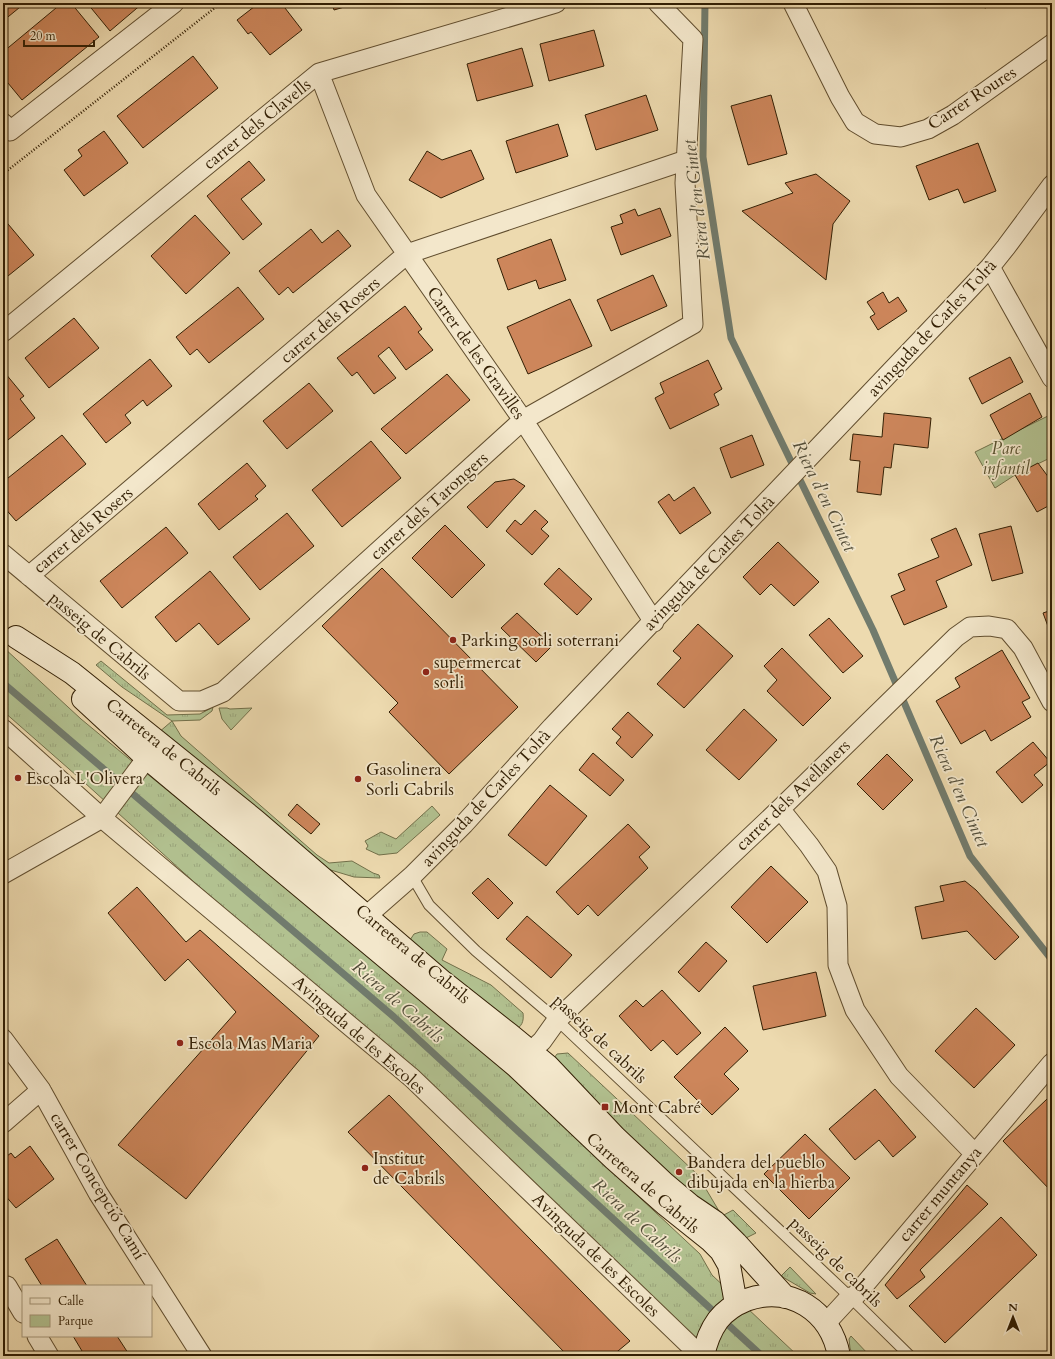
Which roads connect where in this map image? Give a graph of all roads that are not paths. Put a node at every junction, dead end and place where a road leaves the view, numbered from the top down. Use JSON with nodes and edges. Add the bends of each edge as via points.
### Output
{"nodes":[{"id":1,"x":174,"y":3,"type":"edge"},
{"id":2,"x":556,"y":3,"type":"edge"},
{"id":3,"x":658,"y":3,"type":"edge"},
{"id":4,"x":793,"y":3,"type":"edge"},
{"id":5,"x":1052,"y":44,"type":"edge"},
{"id":6,"x":319,"y":73,"type":"junction"},
{"id":7,"x":6,"y":127,"type":"edge"},
{"id":8,"x":686,"y":160,"type":"junction"},
{"id":9,"x":1052,"y":185,"type":"edge"},
{"id":10,"x":407,"y":254,"type":"junction"},
{"id":11,"x":990,"y":267,"type":"junction"},
{"id":12,"x":3,"y":332,"type":"edge"},
{"id":13,"x":1052,"y":378,"type":"edge"},
{"id":14,"x":523,"y":420,"type":"junction"},
{"id":15,"x":3,"y":554,"type":"edge"},
{"id":16,"x":29,"y":576,"type":"junction"},
{"id":17,"x":654,"y":622,"type":"junction"},
{"id":18,"x":10,"y":631,"type":"edge"},
{"id":19,"x":179,"y":701,"type":"joint"},
{"id":20,"x":1052,"y":702,"type":"edge"},
{"id":21,"x":3,"y":729,"type":"edge"},
{"id":22,"x":149,"y":755,"type":"junction"},
{"id":23,"x":780,"y":810,"type":"junction"},
{"id":24,"x":106,"y":812,"type":"junction"},
{"id":25,"x":3,"y":874,"type":"edge"},
{"id":26,"x":412,"y":876,"type":"junction"},
{"id":27,"x":360,"y":922,"type":"junction"},
{"id":28,"x":557,"y":1020,"type":"junction"},
{"id":29,"x":3,"y":1039,"type":"edge"},
{"id":30,"x":530,"y":1052,"type":"junction"},
{"id":31,"x":1052,"y":1063,"type":"edge"},
{"id":32,"x":41,"y":1090,"type":"junction"},
{"id":33,"x":3,"y":1123,"type":"edge"},
{"id":34,"x":974,"y":1153,"type":"junction"},
{"id":35,"x":7,"y":1286,"type":"dead end"},
{"id":36,"x":785,"y":1297,"type":"junction"},
{"id":37,"x":850,"y":1297,"type":"junction"},
{"id":38,"x":736,"y":1304,"type":"junction"},
{"id":39,"x":22,"y":1311,"type":"edge"},
{"id":40,"x":826,"y":1323,"type":"junction"},
{"id":41,"x":38,"y":1337,"type":"edge"},
{"id":42,"x":49,"y":1356,"type":"edge"},
{"id":43,"x":202,"y":1356,"type":"edge"},
{"id":44,"x":702,"y":1356,"type":"edge"},
{"id":45,"x":839,"y":1356,"type":"edge"},
{"id":46,"x":910,"y":1356,"type":"edge"}],
"edges":[{"from":1,"to":7,"type":"street"},
{"from":2,"to":6,"type":"street","name":"carrer dels Clavells"},
{"from":3,"to":8,"type":"street","via":[[693,38]]},
{"from":4,"to":5,"type":"street","name":"Carrer Roures","via":[[855,122],[875,134],[901,137],[928,129],[953,115]]},
{"from":6,"to":10,"type":"street","name":"Carrer de les Gravilles","via":[[366,194]]},
{"from":6,"to":12,"type":"street","name":"carrer dels Clavells"},
{"from":8,"to":10,"type":"street","name":"carrer dels Rosers"},
{"from":8,"to":14,"type":"street","name":"carrer dels Tarongers","via":[[693,324]]},
{"from":9,"to":11,"type":"street","name":"avinguda de Carles Tolrà"},
{"from":10,"to":14,"type":"street","name":"Carrer de les Gravilles"},
{"from":10,"to":16,"type":"street","name":"carrer dels Rosers"},
{"from":11,"to":13,"type":"street"},
{"from":11,"to":17,"type":"street","name":"avinguda de Carles Tolrà"},
{"from":14,"to":17,"type":"street","name":"Carrer de les Gravilles"},
{"from":14,"to":19,"type":"street","name":"carrer dels Tarongers","via":[[223,692],[202,701]]},
{"from":15,"to":16,"type":"street","name":"passeig de Cabrils"},
{"from":16,"to":19,"type":"street","name":"passeig de Cabrils"},
{"from":17,"to":26,"type":"street","name":"avinguda de Carles Tolrà"},
{"from":18,"to":22,"type":"street","name":"Carretera de Cabrils"},
{"from":20,"to":23,"type":"street","name":"carrer dels Avellaners","via":[[1023,648],[1007,629],[989,626],[970,627],[956,637]]},
{"from":21,"to":24,"type":"street","name":"Avinguda de les Escoles"},
{"from":22,"to":24,"type":"street"},
{"from":22,"to":27,"type":"street","name":"Carretera de Cabrils"},
{"from":23,"to":28,"type":"street","name":"carrer dels Avellaners"},
{"from":23,"to":34,"type":"street","via":[[827,872],[837,906],[838,965],[855,1010],[899,1076]]},
{"from":24,"to":25,"type":"street"},
{"from":24,"to":44,"type":"street","name":"Avinguda de les Escoles","via":[[412,1078]]},
{"from":26,"to":27,"type":"street","name":"avinguda de Carles Tolrà"},
{"from":26,"to":28,"type":"lane","name":"passeig de cabrils","via":[[429,905],[476,951]]},
{"from":27,"to":30,"type":"street","name":"Carretera de Cabrils","via":[[443,982]]},
{"from":27,"to":38,"type":"street","name":"Carretera de Cabrils","via":[[614,1159],[721,1251],[729,1264]]},
{"from":28,"to":30,"type":"street","name":"carrer dels Avellaners","via":[[542,1041]]},
{"from":28,"to":37,"type":"lane","name":"passeig de cabrils"},
{"from":29,"to":32,"type":"street","name":"carrer Concepció Camí"},
{"from":30,"to":36,"type":"street","name":"Carretera de Cabrils","via":[[548,1066],[615,1137],[665,1184],[715,1222]]},
{"from":31,"to":34,"type":"street","name":"carrer muntanya"},
{"from":32,"to":33,"type":"street"},
{"from":32,"to":43,"type":"street","name":"carrer Concepció Camí","via":[[98,1193]]},
{"from":34,"to":37,"type":"street","name":"carrer muntanya","via":[[855,1296]]},
{"from":35,"to":39,"type":"street"},
{"from":36,"to":38,"type":"street","via":[[755,1297]]},
{"from":36,"to":40,"type":"street","via":[[812,1309]]},
{"from":37,"to":40,"type":"street","name":"carrer muntanya"},
{"from":37,"to":46,"type":"lane","name":"passeig de cabrils"},
{"from":38,"to":44,"type":"street","via":[[719,1318],[708,1337]]},
{"from":40,"to":45,"type":"street"},
{"from":41,"to":42,"type":"street"}]}
